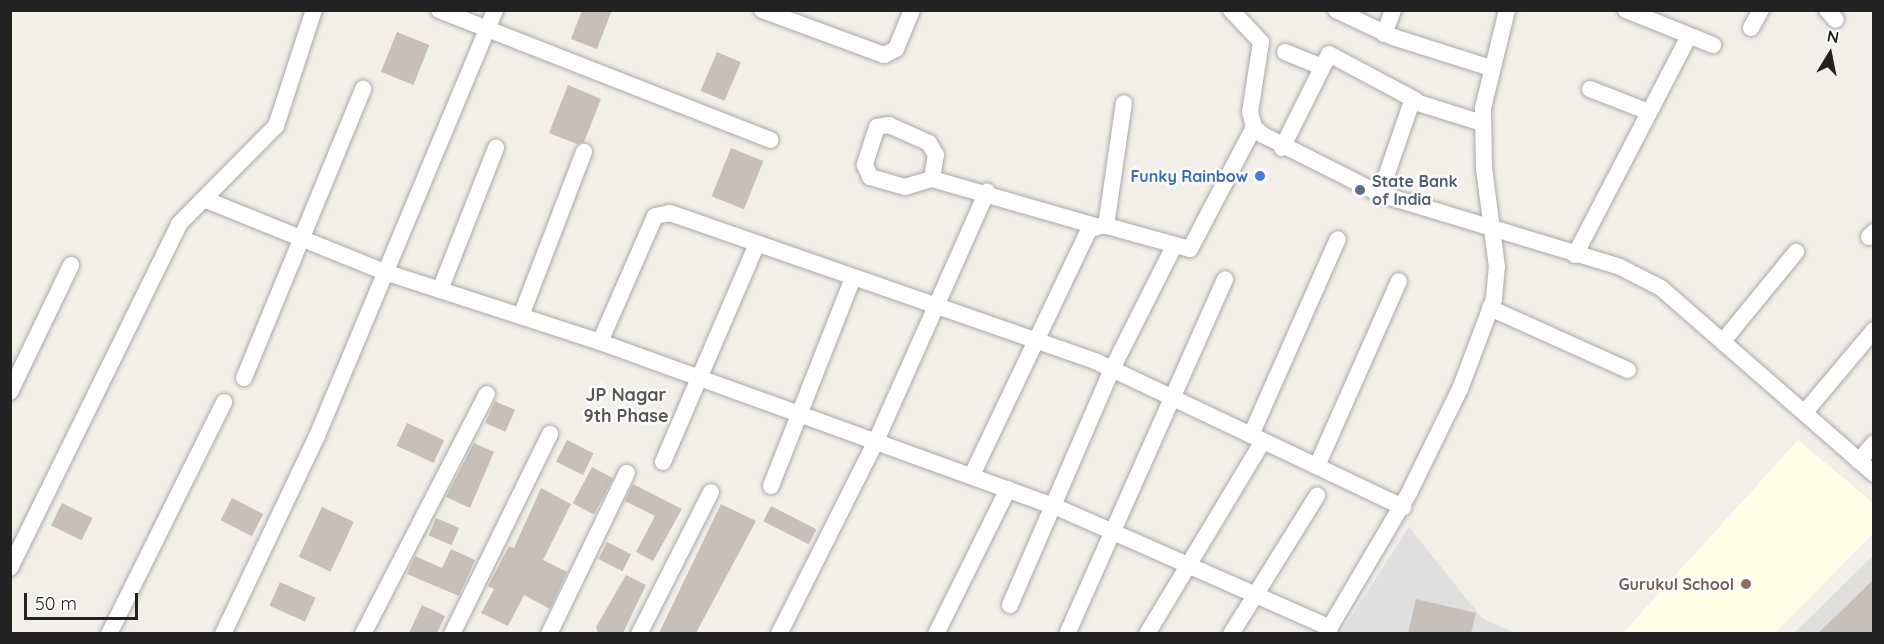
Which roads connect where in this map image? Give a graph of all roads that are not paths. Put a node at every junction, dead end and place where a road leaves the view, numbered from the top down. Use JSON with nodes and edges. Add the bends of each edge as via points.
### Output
{"nodes":[{"id":1,"x":314,"y":10,"type":"edge"},
{"id":2,"x":439,"y":10,"type":"edge"},
{"id":3,"x":495,"y":10,"type":"edge"},
{"id":4,"x":762,"y":10,"type":"edge"},
{"id":5,"x":912,"y":10,"type":"edge"},
{"id":6,"x":1231,"y":10,"type":"edge"},
{"id":7,"x":1336,"y":10,"type":"edge"},
{"id":8,"x":1393,"y":10,"type":"edge"},
{"id":9,"x":1507,"y":10,"type":"edge"},
{"id":10,"x":1626,"y":10,"type":"edge"},
{"id":11,"x":1761,"y":10,"type":"edge"},
{"id":12,"x":1751,"y":28,"type":"dead end"},
{"id":13,"x":487,"y":29,"type":"junction"},
{"id":14,"x":1384,"y":34,"type":"junction"},
{"id":15,"x":1689,"y":36,"type":"junction"},
{"id":16,"x":1713,"y":45,"type":"dead end"},
{"id":17,"x":1285,"y":52,"type":"dead end"},
{"id":18,"x":1322,"y":68,"type":"junction"},
{"id":19,"x":1491,"y":68,"type":"junction"},
{"id":20,"x":363,"y":89,"type":"dead end"},
{"id":21,"x":1590,"y":89,"type":"dead end"},
{"id":22,"x":1415,"y":100,"type":"junction"},
{"id":23,"x":1124,"y":103,"type":"dead end"},
{"id":24,"x":1649,"y":112,"type":"junction"},
{"id":25,"x":1482,"y":123,"type":"junction"},
{"id":26,"x":1254,"y":127,"type":"junction"},
{"id":27,"x":770,"y":140,"type":"dead end"},
{"id":28,"x":496,"y":148,"type":"dead end"},
{"id":29,"x":1282,"y":148,"type":"junction"},
{"id":30,"x":584,"y":152,"type":"dead end"},
{"id":31,"x":932,"y":179,"type":"junction"},
{"id":32,"x":987,"y":192,"type":"junction"},
{"id":33,"x":1380,"y":194,"type":"junction"},
{"id":34,"x":204,"y":199,"type":"junction"},
{"id":35,"x":1101,"y":226,"type":"junction"},
{"id":36,"x":1493,"y":233,"type":"junction"},
{"id":37,"x":302,"y":238,"type":"junction"},
{"id":38,"x":1338,"y":239,"type":"dead end"},
{"id":39,"x":757,"y":244,"type":"junction"},
{"id":40,"x":1173,"y":248,"type":"junction"},
{"id":41,"x":1796,"y":252,"type":"dead end"},
{"id":42,"x":1575,"y":255,"type":"junction"},
{"id":43,"x":71,"y":265,"type":"dead end"},
{"id":44,"x":385,"y":272,"type":"junction"},
{"id":45,"x":853,"y":278,"type":"junction"},
{"id":46,"x":1225,"y":279,"type":"dead end"},
{"id":47,"x":1399,"y":281,"type":"dead end"},
{"id":48,"x":440,"y":290,"type":"junction"},
{"id":49,"x":936,"y":308,"type":"junction"},
{"id":50,"x":1490,"y":308,"type":"junction"},
{"id":51,"x":520,"y":316,"type":"junction"},
{"id":52,"x":1874,"y":330,"type":"edge"},
{"id":53,"x":1724,"y":340,"type":"junction"},
{"id":54,"x":600,"y":342,"type":"junction"},
{"id":55,"x":1037,"y":342,"type":"junction"},
{"id":56,"x":1112,"y":369,"type":"junction"},
{"id":57,"x":1628,"y":370,"type":"dead end"},
{"id":58,"x":700,"y":377,"type":"junction"},
{"id":59,"x":244,"y":378,"type":"dead end"},
{"id":60,"x":10,"y":392,"type":"edge"},
{"id":61,"x":487,"y":393,"type":"dead end"},
{"id":62,"x":1170,"y":397,"type":"junction"},
{"id":63,"x":224,"y":402,"type":"dead end"},
{"id":64,"x":1806,"y":412,"type":"junction"},
{"id":65,"x":799,"y":413,"type":"junction"},
{"id":66,"x":550,"y":434,"type":"dead end"},
{"id":67,"x":1257,"y":438,"type":"junction"},
{"id":68,"x":876,"y":441,"type":"junction"},
{"id":69,"x":1874,"y":443,"type":"edge"},
{"id":70,"x":1859,"y":461,"type":"junction"},
{"id":71,"x":663,"y":462,"type":"dead end"},
{"id":72,"x":1317,"y":466,"type":"junction"},
{"id":73,"x":627,"y":473,"type":"dead end"},
{"id":74,"x":1874,"y":474,"type":"edge"},
{"id":75,"x":972,"y":476,"type":"junction"},
{"id":76,"x":771,"y":486,"type":"dead end"},
{"id":77,"x":1008,"y":489,"type":"junction"},
{"id":78,"x":711,"y":492,"type":"dead end"},
{"id":79,"x":1317,"y":496,"type":"dead end"},
{"id":80,"x":1054,"y":506,"type":"junction"},
{"id":81,"x":1402,"y":507,"type":"junction"},
{"id":82,"x":1114,"y":530,"type":"junction"},
{"id":83,"x":1185,"y":563,"type":"junction"},
{"id":84,"x":10,"y":568,"type":"edge"},
{"id":85,"x":1254,"y":594,"type":"junction"},
{"id":86,"x":1010,"y":606,"type":"dead end"},
{"id":87,"x":1328,"y":631,"type":"edge"},
{"id":88,"x":1068,"y":632,"type":"dead end"},
{"id":89,"x":109,"y":633,"type":"edge"},
{"id":90,"x":223,"y":633,"type":"edge"},
{"id":91,"x":363,"y":633,"type":"edge"},
{"id":92,"x":452,"y":633,"type":"edge"},
{"id":93,"x":549,"y":633,"type":"edge"},
{"id":94,"x":639,"y":633,"type":"edge"},
{"id":95,"x":780,"y":633,"type":"edge"},
{"id":96,"x":936,"y":633,"type":"edge"},
{"id":97,"x":1147,"y":633,"type":"edge"},
{"id":98,"x":1231,"y":633,"type":"edge"}],
"edges":[{"from":1,"to":34,"type":"street","via":[[276,126]]},
{"from":2,"to":13,"type":"street"},
{"from":3,"to":13,"type":"street"},
{"from":4,"to":5,"type":"street","via":[[884,55],[896,49]]},
{"from":6,"to":26,"type":"street","via":[[1261,42],[1250,102]]},
{"from":7,"to":14,"type":"street"},
{"from":8,"to":14,"type":"street"},
{"from":9,"to":19,"type":"street"},
{"from":10,"to":15,"type":"street"},
{"from":11,"to":12,"type":"street"},
{"from":13,"to":27,"type":"street"},
{"from":13,"to":44,"type":"street"},
{"from":14,"to":19,"type":"street"},
{"from":15,"to":16,"type":"street"},
{"from":15,"to":24,"type":"street"},
{"from":17,"to":18,"type":"street"},
{"from":18,"to":22,"type":"street","via":[[1329,54]]},
{"from":18,"to":29,"type":"street"},
{"from":19,"to":25,"type":"street"},
{"from":20,"to":37,"type":"street"},
{"from":21,"to":24,"type":"street"},
{"from":22,"to":25,"type":"street"},
{"from":22,"to":33,"type":"street"},
{"from":23,"to":35,"type":"street"},
{"from":24,"to":42,"type":"street"},
{"from":25,"to":36,"type":"street"},
{"from":26,"to":29,"type":"street"},
{"from":26,"to":40,"type":"street","via":[[1197,242],[1191,249]]},
{"from":28,"to":48,"type":"street"},
{"from":29,"to":33,"type":"street"},
{"from":30,"to":51,"type":"street"},
{"from":31,"to":31,"type":"street","via":[[905,187],[870,177],[865,165],[877,127],[889,125],[929,143],[936,155]]},
{"from":31,"to":32,"type":"street"},
{"from":32,"to":35,"type":"street"},
{"from":32,"to":49,"type":"street"},
{"from":33,"to":36,"type":"street"},
{"from":34,"to":37,"type":"street"},
{"from":34,"to":84,"type":"street","via":[[179,224]]},
{"from":35,"to":40,"type":"street"},
{"from":35,"to":55,"type":"street","via":[[1089,230]]},
{"from":36,"to":42,"type":"street"},
{"from":36,"to":50,"type":"street","via":[[1497,267]]},
{"from":37,"to":44,"type":"street"},
{"from":37,"to":59,"type":"street"},
{"from":38,"to":67,"type":"street"},
{"from":39,"to":45,"type":"street"},
{"from":39,"to":54,"type":"street","via":[[660,212]]},
{"from":39,"to":58,"type":"street"},
{"from":40,"to":56,"type":"street"},
{"from":41,"to":53,"type":"street"},
{"from":42,"to":53,"type":"street","via":[[1620,267],[1661,288]]},
{"from":43,"to":60,"type":"street"},
{"from":44,"to":48,"type":"street"},
{"from":44,"to":90,"type":"street","via":[[317,436]]},
{"from":45,"to":49,"type":"street"},
{"from":45,"to":65,"type":"street"},
{"from":46,"to":62,"type":"street"},
{"from":47,"to":72,"type":"street"},
{"from":48,"to":51,"type":"street"},
{"from":49,"to":55,"type":"street"},
{"from":49,"to":68,"type":"street"},
{"from":50,"to":57,"type":"street"},
{"from":50,"to":81,"type":"street","via":[[1460,389]]},
{"from":51,"to":54,"type":"street"},
{"from":52,"to":64,"type":"street"},
{"from":53,"to":64,"type":"street"},
{"from":54,"to":58,"type":"street"},
{"from":55,"to":56,"type":"street"},
{"from":55,"to":75,"type":"street"},
{"from":56,"to":62,"type":"street"},
{"from":56,"to":80,"type":"street"},
{"from":58,"to":65,"type":"street"},
{"from":58,"to":71,"type":"street"},
{"from":61,"to":91,"type":"street"},
{"from":62,"to":67,"type":"street"},
{"from":62,"to":82,"type":"street"},
{"from":63,"to":89,"type":"street"},
{"from":64,"to":70,"type":"street"},
{"from":65,"to":68,"type":"street"},
{"from":65,"to":76,"type":"street"},
{"from":66,"to":92,"type":"street"},
{"from":67,"to":72,"type":"street"},
{"from":67,"to":83,"type":"street"},
{"from":68,"to":75,"type":"street"},
{"from":68,"to":95,"type":"street"},
{"from":69,"to":70,"type":"street"},
{"from":70,"to":74,"type":"street"},
{"from":72,"to":81,"type":"street"},
{"from":73,"to":93,"type":"street"},
{"from":75,"to":77,"type":"street"},
{"from":77,"to":80,"type":"street"},
{"from":77,"to":96,"type":"street"},
{"from":78,"to":94,"type":"street"},
{"from":79,"to":85,"type":"street"},
{"from":80,"to":82,"type":"street"},
{"from":80,"to":86,"type":"street"},
{"from":81,"to":87,"type":"street"},
{"from":82,"to":83,"type":"street"},
{"from":82,"to":88,"type":"street"},
{"from":83,"to":85,"type":"street"},
{"from":83,"to":97,"type":"street"},
{"from":85,"to":87,"type":"street"},
{"from":85,"to":98,"type":"street"}]}
